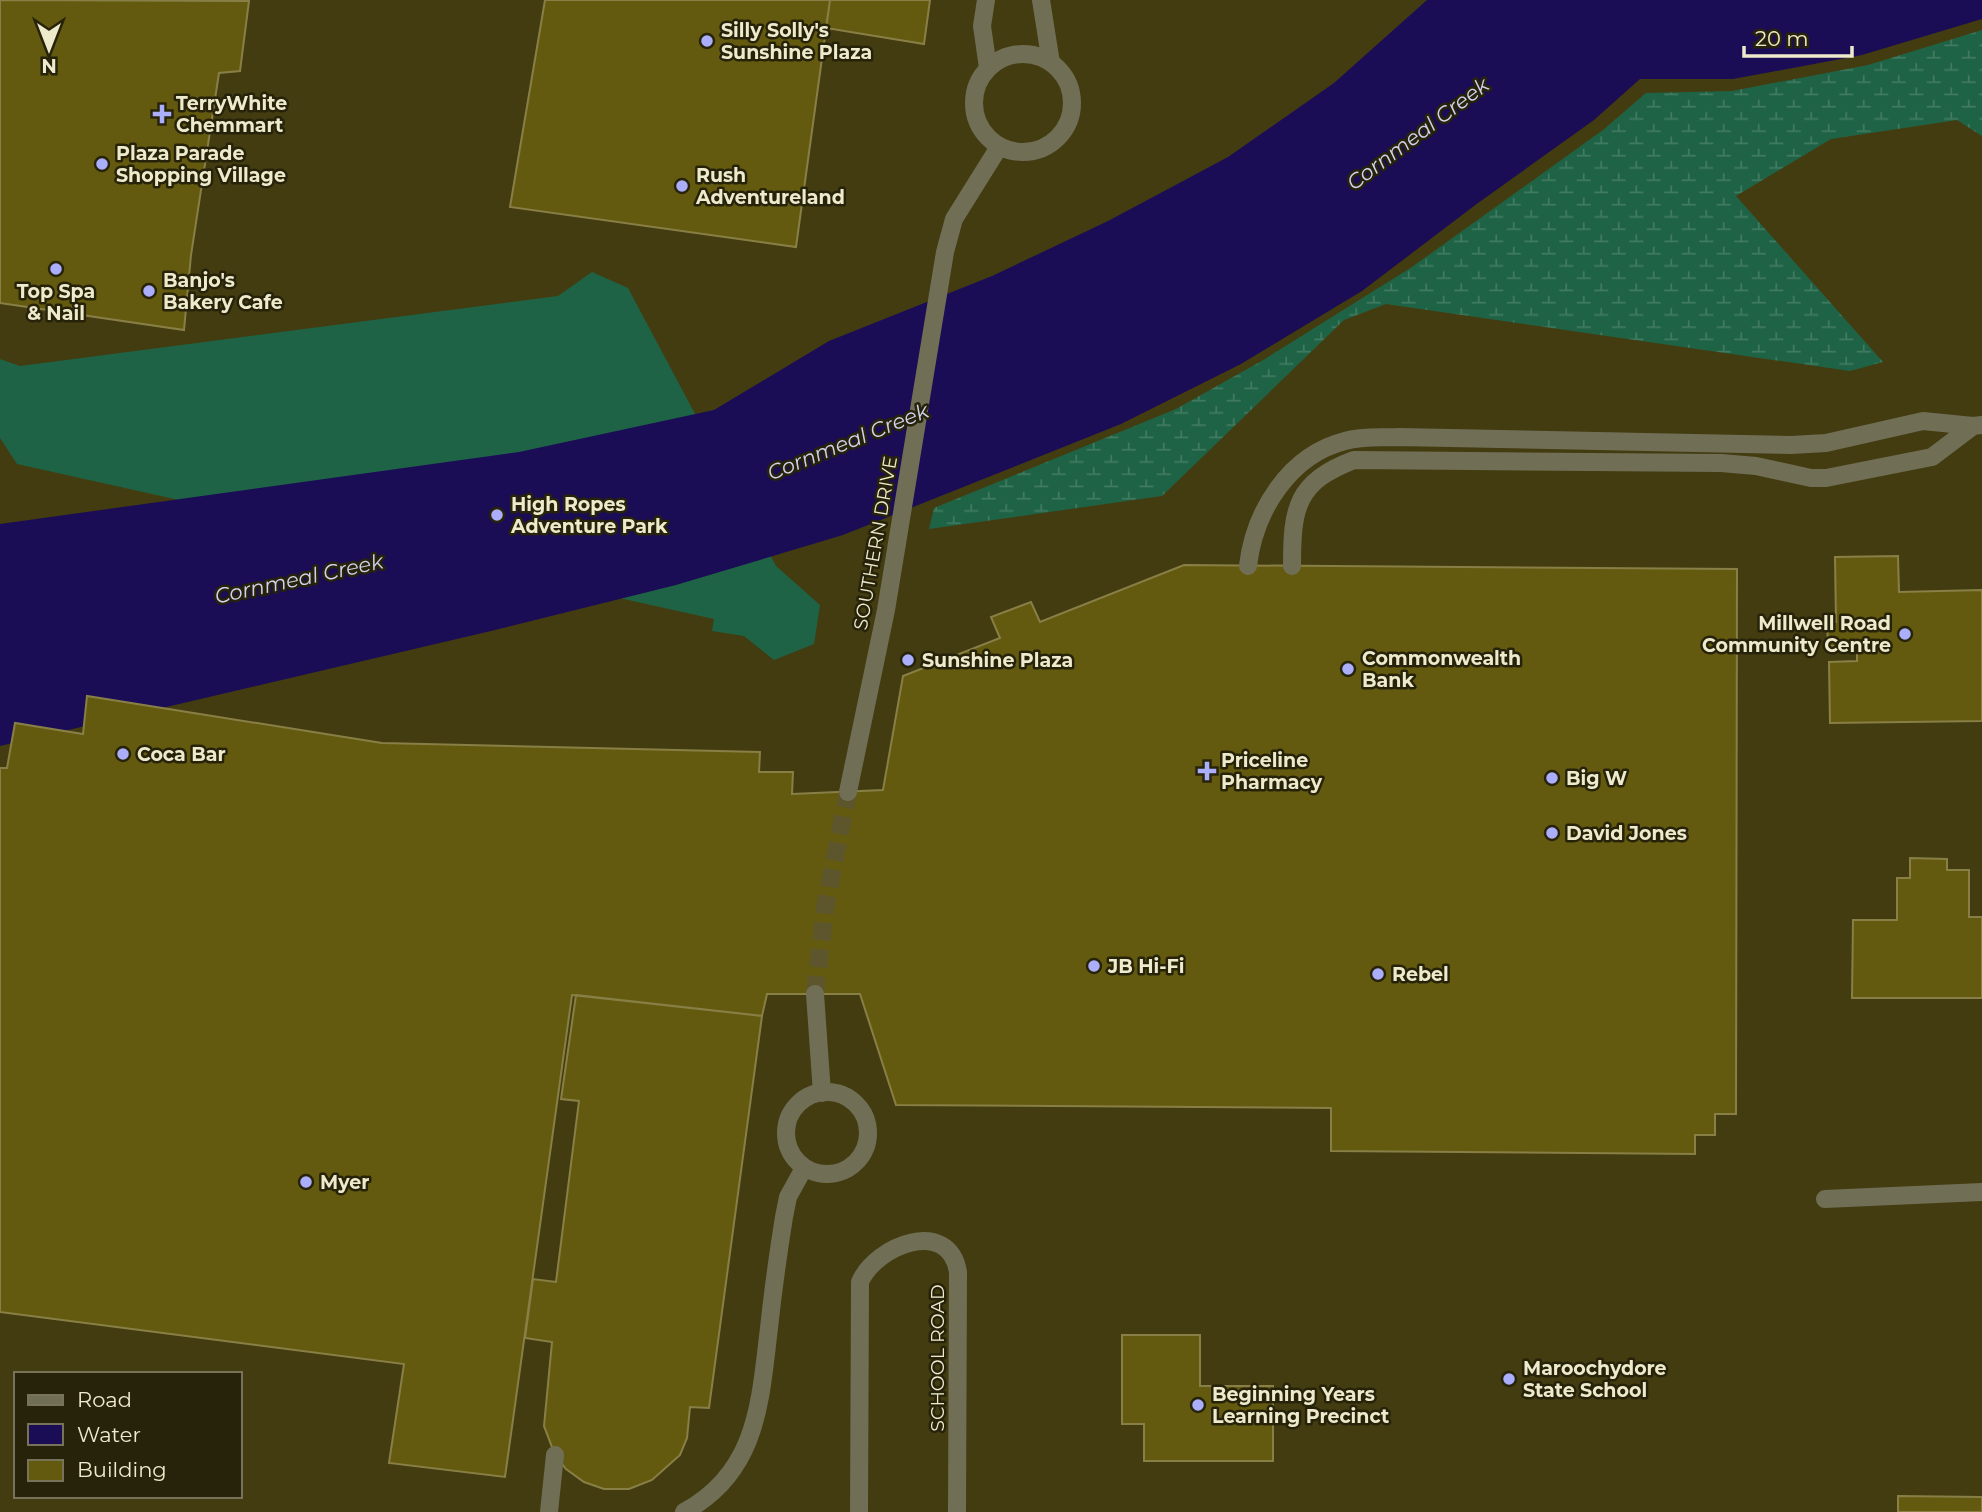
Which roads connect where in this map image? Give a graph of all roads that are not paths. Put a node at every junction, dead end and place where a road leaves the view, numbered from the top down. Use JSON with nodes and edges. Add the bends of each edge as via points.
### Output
{"nodes":[{"id":1,"x":986,"y":0,"type":"edge"},
{"id":2,"x":1041,"y":0,"type":"edge"},
{"id":3,"x":1051,"y":63,"type":"junction"},
{"id":4,"x":988,"y":68,"type":"junction"},
{"id":5,"x":999,"y":147,"type":"junction"},
{"id":6,"x":1978,"y":426,"type":"edge"},
{"id":7,"x":1248,"y":566,"type":"dead end"},
{"id":8,"x":1292,"y":566,"type":"dead end"},
{"id":9,"x":848,"y":792,"type":"tunnel mouth"},
{"id":10,"x":815,"y":994,"type":"tunnel mouth"},
{"id":11,"x":822,"y":1093,"type":"junction"},
{"id":12,"x":804,"y":1168,"type":"junction"},
{"id":13,"x":1982,"y":1192,"type":"edge"},
{"id":14,"x":1825,"y":1199,"type":"dead end"},
{"id":15,"x":555,"y":1455,"type":"dead end"},
{"id":16,"x":549,"y":1512,"type":"edge"},
{"id":17,"x":684,"y":1512,"type":"edge"},
{"id":18,"x":859,"y":1512,"type":"edge"},
{"id":19,"x":957,"y":1512,"type":"edge"}],
"edges":[{"from":1,"to":4,"type":"street","via":[[982,26]]},
{"from":2,"to":3,"type":"street"},
{"from":3,"to":4,"type":"street","via":[[1025,54],[1012,55]]},
{"from":3,"to":5,"type":"street","via":[[1070,90],[1072,106],[1065,129],[1047,146],[1032,151]]},
{"from":4,"to":5,"type":"street","via":[[974,96],[974,111],[987,137]]},
{"from":5,"to":9,"type":"street","name":"SOUTHERN DRIVE","via":[[954,219],[942,270],[886,610]]},
{"from":6,"to":7,"type":"street","via":[[1923,421],[1826,443],[1767,445],[1399,437],[1343,441],[1305,459],[1276,491],[1250,545]]},
{"from":6,"to":8,"type":"street","via":[[1932,457],[1826,478],[1756,466],[1698,463],[1354,460],[1315,479],[1303,496],[1294,517]]},
{"from":10,"to":11,"type":"street"},
{"from":11,"to":12,"type":"street","via":[[798,1104],[786,1128],[791,1154]]},
{"from":11,"to":12,"type":"street","via":[[835,1093],[856,1105],[867,1127],[867,1141],[855,1164],[843,1171],[816,1173]]},
{"from":12,"to":17,"type":"street","via":[[788,1196],[755,1425],[741,1460],[722,1484],[704,1502]]},
{"from":13,"to":14,"type":"street"},
{"from":15,"to":16,"type":"street"},
{"from":18,"to":19,"type":"street","name":"SCHOOL ROAD","via":[[860,1282],[866,1269],[882,1255],[922,1242],[949,1249],[958,1272]]}]}
